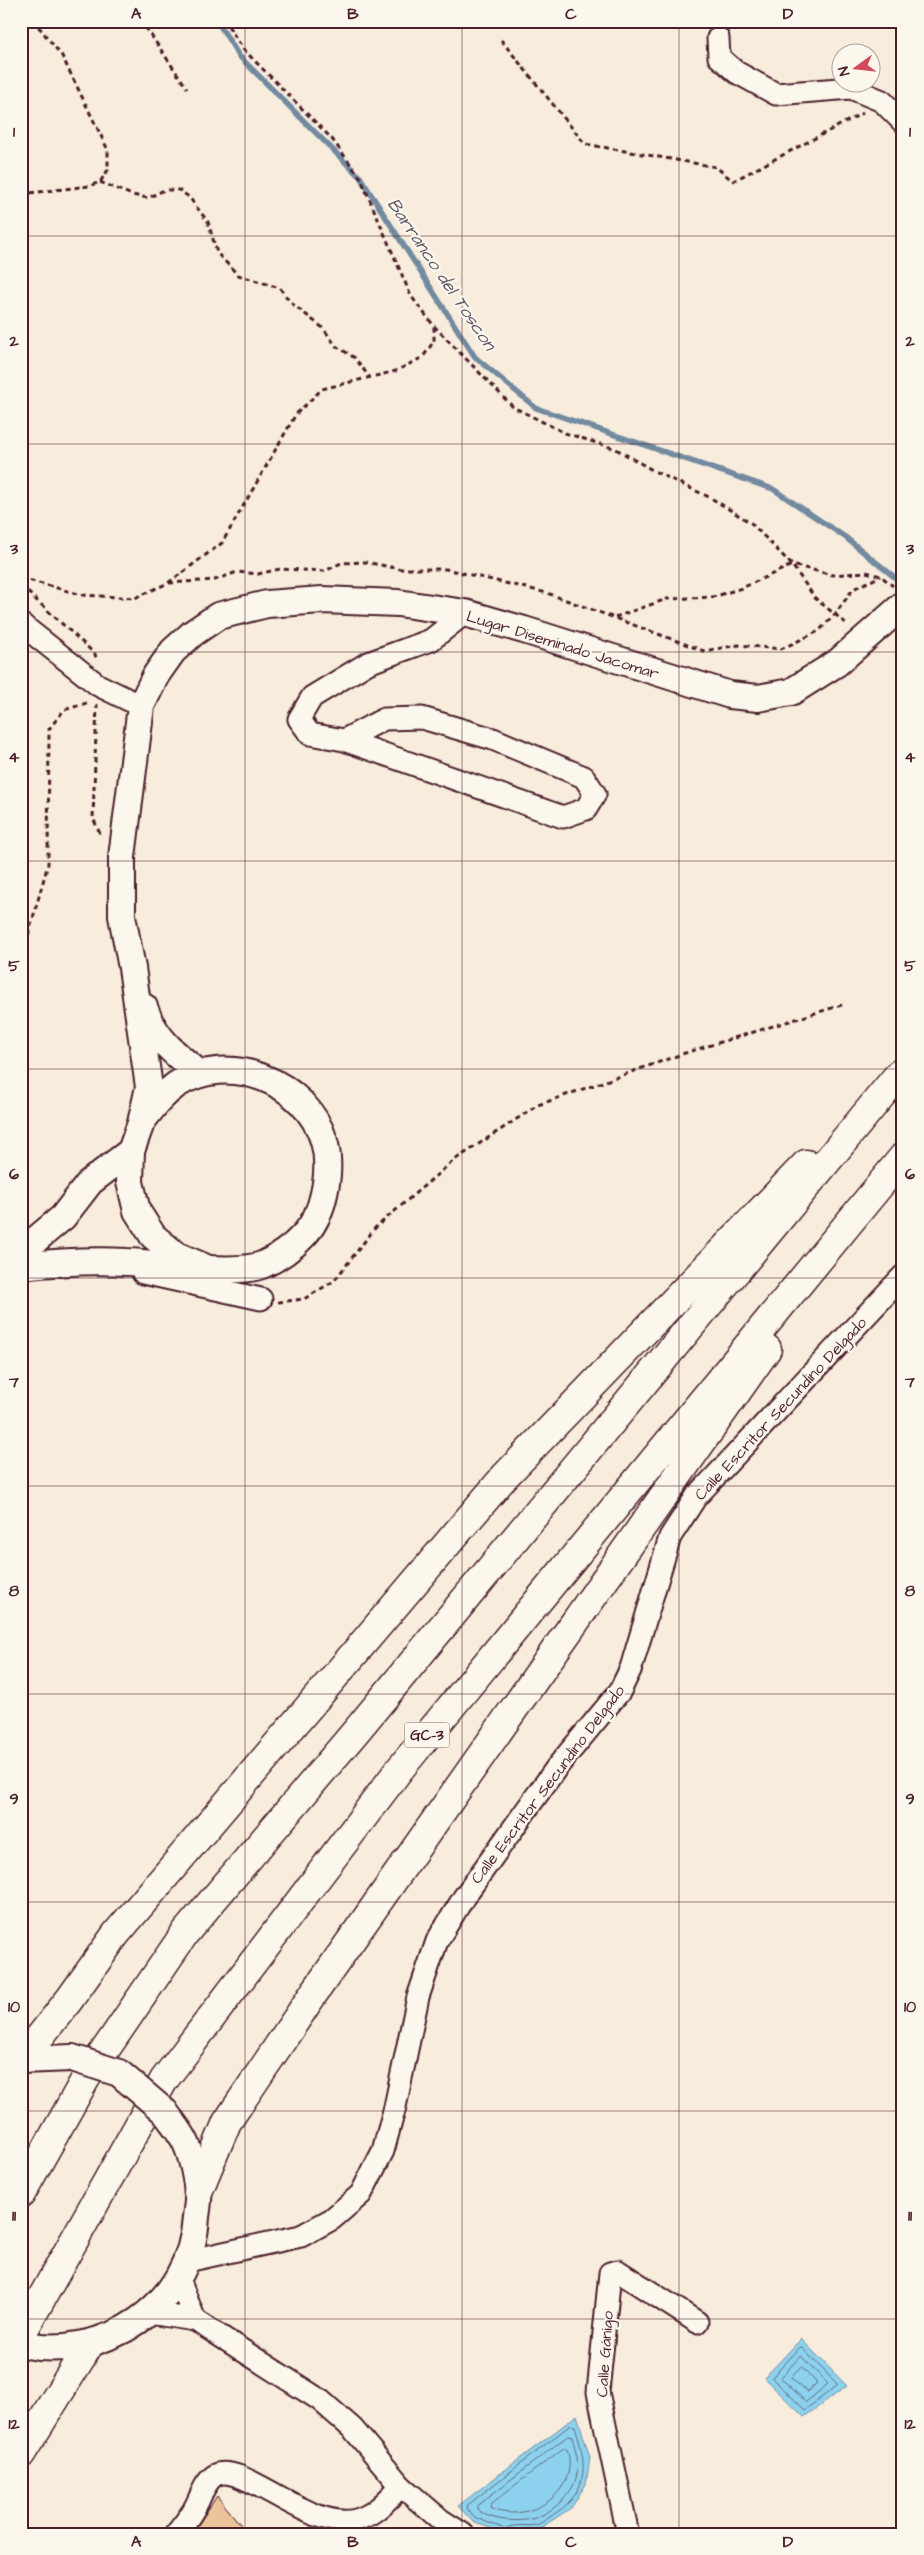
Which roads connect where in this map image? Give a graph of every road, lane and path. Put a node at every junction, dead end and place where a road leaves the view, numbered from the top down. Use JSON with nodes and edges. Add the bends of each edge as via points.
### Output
{"nodes":[{"id":1,"x":34,"y":21,"type":"edge"},
{"id":2,"x":138,"y":21,"type":"edge"},
{"id":3,"x":225,"y":21,"type":"edge"},
{"id":4,"x":718,"y":38,"type":"dead end"},
{"id":5,"x":501,"y":40,"type":"dead end"},
{"id":6,"x":187,"y":88,"type":"dead end"},
{"id":7,"x":882,"y":101,"type":"junction"},
{"id":8,"x":903,"y":122,"type":"edge"},
{"id":9,"x":100,"y":182,"type":"junction"},
{"id":10,"x":21,"y":194,"type":"edge"},
{"id":11,"x":434,"y":326,"type":"junction"},
{"id":12,"x":370,"y":378,"type":"junction"},
{"id":13,"x":792,"y":565,"type":"junction"},
{"id":14,"x":881,"y":576,"type":"junction"},
{"id":15,"x":21,"y":578,"type":"edge"},
{"id":16,"x":168,"y":583,"type":"junction"},
{"id":17,"x":21,"y":586,"type":"edge"},
{"id":18,"x":899,"y":597,"type":"edge"},
{"id":19,"x":465,"y":614,"type":"junction"},
{"id":20,"x":836,"y":614,"type":"junction"},
{"id":21,"x":615,"y":618,"type":"junction"},
{"id":22,"x":21,"y":624,"type":"edge"},
{"id":23,"x":864,"y":639,"type":"junction"},
{"id":24,"x":98,"y":685,"type":"junction"},
{"id":25,"x":141,"y":706,"type":"junction"},
{"id":26,"x":96,"y":708,"type":"junction"},
{"id":27,"x":344,"y":740,"type":"junction"},
{"id":28,"x":122,"y":857,"type":"junction"},
{"id":29,"x":21,"y":961,"type":"edge"},
{"id":30,"x":132,"y":968,"type":"junction"},
{"id":31,"x":845,"y":1004,"type":"dead end"},
{"id":32,"x":901,"y":1072,"type":"edge"},
{"id":33,"x":200,"y":1074,"type":"junction"},
{"id":34,"x":141,"y":1123,"type":"junction"},
{"id":35,"x":131,"y":1151,"type":"junction"},
{"id":36,"x":896,"y":1166,"type":"edge"},
{"id":37,"x":21,"y":1252,"type":"edge"},
{"id":38,"x":94,"y":1262,"type":"junction"},
{"id":39,"x":21,"y":1266,"type":"edge"},
{"id":40,"x":204,"y":1267,"type":"junction"},
{"id":41,"x":232,"y":1270,"type":"junction"},
{"id":42,"x":903,"y":1276,"type":"edge"},
{"id":43,"x":304,"y":1299,"type":"dead end"},
{"id":44,"x":22,"y":2060,"type":"edge"},
{"id":45,"x":198,"y":2192,"type":"junction"},
{"id":46,"x":21,"y":2194,"type":"edge"},
{"id":47,"x":196,"y":2232,"type":"junction"},
{"id":48,"x":233,"y":2251,"type":"junction"},
{"id":49,"x":182,"y":2269,"type":"junction"},
{"id":50,"x":149,"y":2313,"type":"junction"},
{"id":51,"x":195,"y":2320,"type":"junction"},
{"id":52,"x":697,"y":2322,"type":"dead end"},
{"id":53,"x":21,"y":2335,"type":"edge"},
{"id":54,"x":90,"y":2344,"type":"junction"},
{"id":55,"x":33,"y":2346,"type":"edge"},
{"id":56,"x":21,"y":2454,"type":"edge"},
{"id":57,"x":401,"y":2486,"type":"junction"},
{"id":58,"x":176,"y":2534,"type":"edge"},
{"id":59,"x":463,"y":2534,"type":"edge"},
{"id":60,"x":628,"y":2534,"type":"edge"}],
"edges":[{"from":1,"to":9,"type":"path","via":[[62,56],[108,150],[108,170]]},
{"from":2,"to":6,"type":"path"},
{"from":3,"to":11,"type":"path","via":[[243,50],[332,139],[360,177],[411,296]]},
{"from":4,"to":7,"type":"street","via":[[719,56],[736,72],[776,94],[851,88]]},
{"from":5,"to":7,"type":"path","via":[[585,144],[716,167],[733,181],[852,120]]},
{"from":7,"to":8,"type":"street"},
{"from":9,"to":10,"type":"path"},
{"from":9,"to":12,"type":"path","via":[[148,198],[164,190],[179,190],[189,197],[208,222],[217,253],[238,276],[280,288],[290,302],[323,328],[336,346],[354,358]]},
{"from":11,"to":12,"type":"path","via":[[434,341],[423,357],[396,371]]},
{"from":11,"to":13,"type":"path","via":[[513,407],[565,433],[616,449],[711,498],[751,524]]},
{"from":12,"to":16,"type":"path","via":[[322,390],[296,414],[222,543]]},
{"from":13,"to":14,"type":"path","via":[[833,575],[866,572]]},
{"from":13,"to":20,"type":"path","via":[[814,598]]},
{"from":13,"to":21,"type":"path","via":[[742,588],[713,597],[667,599]]},
{"from":14,"to":18,"type":"path"},
{"from":14,"to":20,"type":"path","via":[[853,590]]},
{"from":15,"to":16,"type":"path","via":[[82,595],[135,598]]},
{"from":16,"to":21,"type":"path","via":[[215,580],[237,572],[258,574],[280,569],[325,571],[341,563],[365,562],[401,569],[446,569],[547,593]]},
{"from":17,"to":24,"type":"path","via":[[95,654]]},
{"from":18,"to":23,"type":"main road","name":"Lugar Diseminado Jacomar"},
{"from":19,"to":23,"type":"main road","name":"Lugar Diseminado Jacomar","via":[[712,690],[758,698],[791,692],[837,663]]},
{"from":19,"to":25,"type":"main road","name":"Lugar Diseminado Jacomar","via":[[398,602],[322,600],[267,604],[218,616],[173,651]]},
{"from":19,"to":27,"type":"street","via":[[430,640],[368,663],[312,697],[299,719],[310,734]]},
{"from":20,"to":21,"type":"path","via":[[819,631],[781,649],[739,645],[704,651]]},
{"from":20,"to":23,"type":"path"},
{"from":22,"to":24,"type":"street"},
{"from":24,"to":25,"type":"street"},
{"from":24,"to":26,"type":"path"},
{"from":25,"to":28,"type":"main road","name":"Lugar Diseminado Jacomar"},
{"from":26,"to":28,"type":"path","via":[[93,818],[104,843]]},
{"from":26,"to":29,"type":"path","via":[[85,702],[64,710],[49,729],[48,864]]},
{"from":27,"to":27,"type":"street","via":[[563,818],[586,809],[595,794],[584,777],[493,739],[422,718],[384,719]]},
{"from":28,"to":30,"type":"main road","name":"Lugar Diseminado Jacomar","via":[[122,916]]},
{"from":30,"to":33,"type":"main road","via":[[149,1022],[167,1048]]},
{"from":30,"to":34,"type":"main road","via":[[149,1087]]},
{"from":31,"to":43,"type":"path","via":[[685,1054],[538,1105],[452,1162],[375,1228],[334,1281]]},
{"from":32,"to":44,"type":"highway","via":[[780,1189],[505,1476],[116,1934],[70,2000]]},
{"from":32,"to":46,"type":"highway","via":[[185,1933],[86,2078]]},
{"from":33,"to":34,"type":"main road","via":[[177,1084],[158,1099]]},
{"from":33,"to":41,"type":"main road","via":[[225,1070],[252,1073],[283,1087],[308,1110],[324,1141],[328,1174],[321,1208],[307,1233],[287,1252],[262,1265]]},
{"from":34,"to":35,"type":"main road"},
{"from":35,"to":37,"type":"main road","via":[[90,1182],[63,1217]]},
{"from":35,"to":40,"type":"main road","via":[[130,1182],[137,1210],[154,1236],[176,1256]]},
{"from":36,"to":45,"type":"highway","via":[[314,1993],[227,2122]]},
{"from":36,"to":53,"type":"highway","number":"GC-3","via":[[399,1770],[164,2080]]},
{"from":38,"to":39,"type":"main road","via":[[71,1260]]},
{"from":38,"to":40,"type":"main road"},
{"from":38,"to":41,"type":"street","via":[[261,1299]]},
{"from":40,"to":41,"type":"main road"},
{"from":42,"to":48,"type":"street","name":"Calle Escritor Secundino Delgado","via":[[696,1497],[670,1537],[631,1668],[620,1691],[551,1776],[464,1896],[437,1941],[418,1997],[396,2107],[383,2151],[361,2194],[332,2220],[301,2236]]},
{"from":44,"to":45,"type":"main road","bridge":true,"via":[[72,2058],[119,2073],[165,2112],[186,2144]]},
{"from":45,"to":47,"type":"main road"},
{"from":47,"to":48,"type":"street"},
{"from":47,"to":49,"type":"main road"},
{"from":48,"to":49,"type":"street","name":"Calle Escritor Secundino Delgado"},
{"from":49,"to":50,"type":"main road","via":[[168,2293]]},
{"from":49,"to":51,"type":"street"},
{"from":50,"to":51,"type":"street"},
{"from":50,"to":54,"type":"main road","via":[[127,2329]]},
{"from":51,"to":57,"type":"street","via":[[320,2400],[353,2429]]},
{"from":52,"to":60,"type":"street","name":"Calle Gánigo","via":[[618,2271],[610,2273],[598,2392]]},
{"from":54,"to":55,"type":"main road"},
{"from":54,"to":56,"type":"highway"},
{"from":57,"to":58,"type":"street","via":[[380,2507],[364,2516],[356,2520],[332,2521],[307,2513],[239,2475],[225,2472],[214,2476]]},
{"from":57,"to":59,"type":"street"}]}
